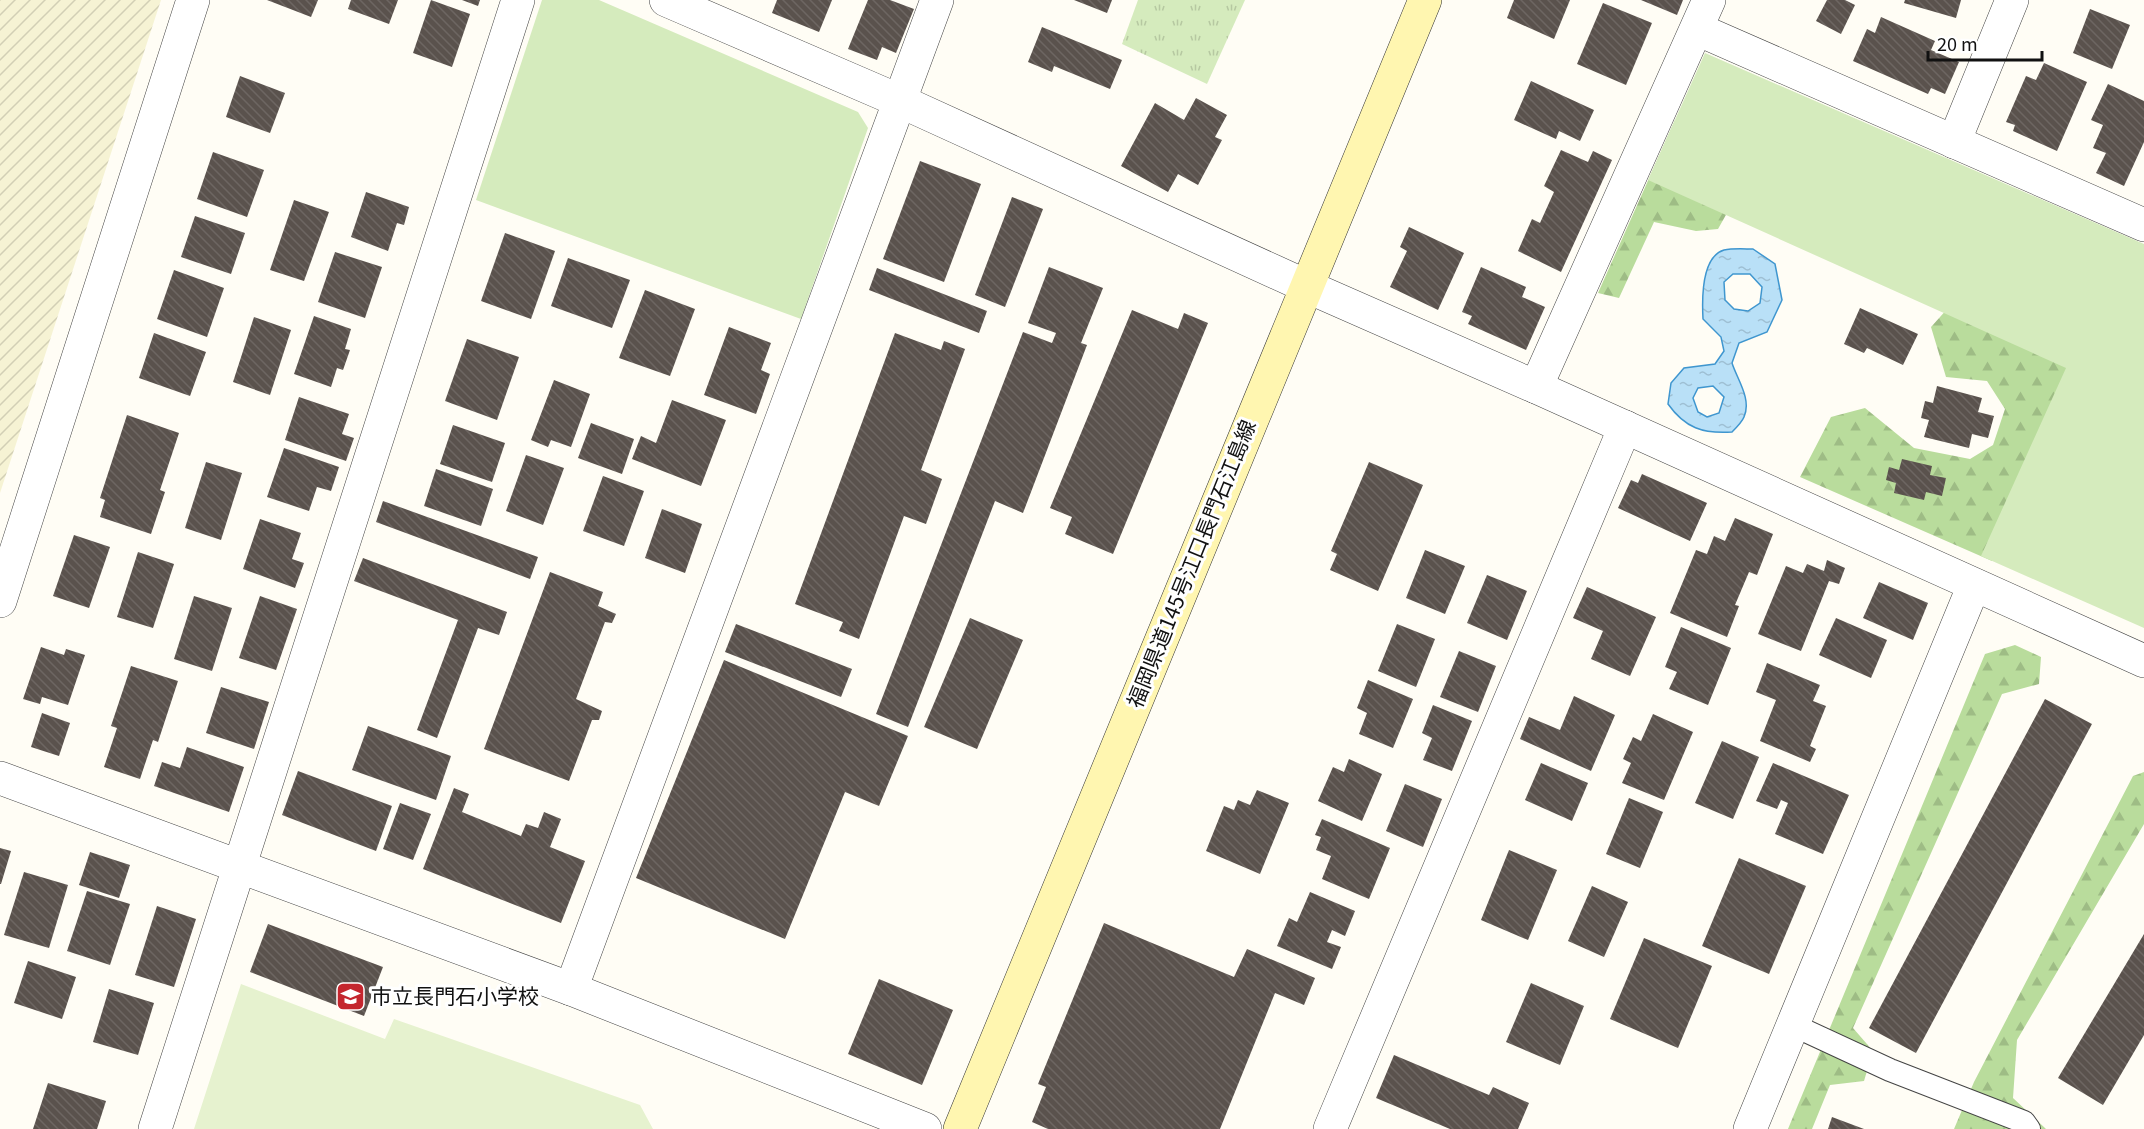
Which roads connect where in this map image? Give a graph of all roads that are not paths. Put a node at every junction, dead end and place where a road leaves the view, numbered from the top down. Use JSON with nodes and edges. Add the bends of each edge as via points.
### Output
{"nodes":[{"id":1,"x":193,"y":0,"type":"edge"},
{"id":2,"x":518,"y":0,"type":"edge"},
{"id":3,"x":666,"y":0,"type":"edge"},
{"id":4,"x":938,"y":0,"type":"edge"},
{"id":5,"x":1425,"y":0,"type":"edge"},
{"id":6,"x":2012,"y":0,"type":"edge"},
{"id":7,"x":1703,"y":15,"type":"edge"},
{"id":8,"x":900,"y":101,"type":"junction"},
{"id":9,"x":1954,"y":142,"type":"junction"},
{"id":10,"x":2144,"y":225,"type":"edge"},
{"id":11,"x":1306,"y":286,"type":"junction"},
{"id":12,"x":1536,"y":387,"type":"junction"},
{"id":13,"x":1625,"y":427,"type":"junction"},
{"id":14,"x":1974,"y":585,"type":"junction"},
{"id":15,"x":0,"y":601,"type":"edge"},
{"id":16,"x":2144,"y":661,"type":"edge"},
{"id":17,"x":0,"y":778,"type":"edge"},
{"id":18,"x":241,"y":868,"type":"junction"},
{"id":19,"x":571,"y":989,"type":"junction"},
{"id":20,"x":1793,"y":1025,"type":"junction"},
{"id":21,"x":156,"y":1129,"type":"edge"},
{"id":22,"x":925,"y":1129,"type":"edge"},
{"id":23,"x":960,"y":1129,"type":"edge"},
{"id":24,"x":1329,"y":1129,"type":"edge"},
{"id":25,"x":1750,"y":1129,"type":"edge"},
{"id":26,"x":2029,"y":1129,"type":"edge"}],
"edges":[{"from":1,"to":15,"type":"street"},
{"from":2,"to":18,"type":"street"},
{"from":3,"to":8,"type":"street"},
{"from":4,"to":8,"type":"street"},
{"from":5,"to":11,"type":"main road","name":"福岡県道145号江口長門石江島線"},
{"from":6,"to":9,"type":"street"},
{"from":7,"to":9,"type":"street"},
{"from":7,"to":12,"type":"street"},
{"from":8,"to":11,"type":"street"},
{"from":8,"to":19,"type":"street"},
{"from":9,"to":10,"type":"street"},
{"from":11,"to":12,"type":"street"},
{"from":11,"to":23,"type":"main road","name":"福岡県道145号江口長門石江島線"},
{"from":12,"to":13,"type":"street"},
{"from":13,"to":14,"type":"street"},
{"from":13,"to":24,"type":"street"},
{"from":14,"to":16,"type":"street"},
{"from":14,"to":20,"type":"street"},
{"from":17,"to":18,"type":"street"},
{"from":18,"to":19,"type":"street"},
{"from":18,"to":21,"type":"street"},
{"from":19,"to":22,"type":"street"},
{"from":20,"to":25,"type":"street"},
{"from":20,"to":26,"type":"lane","via":[[1890,1070],[2024,1122]]}]}
